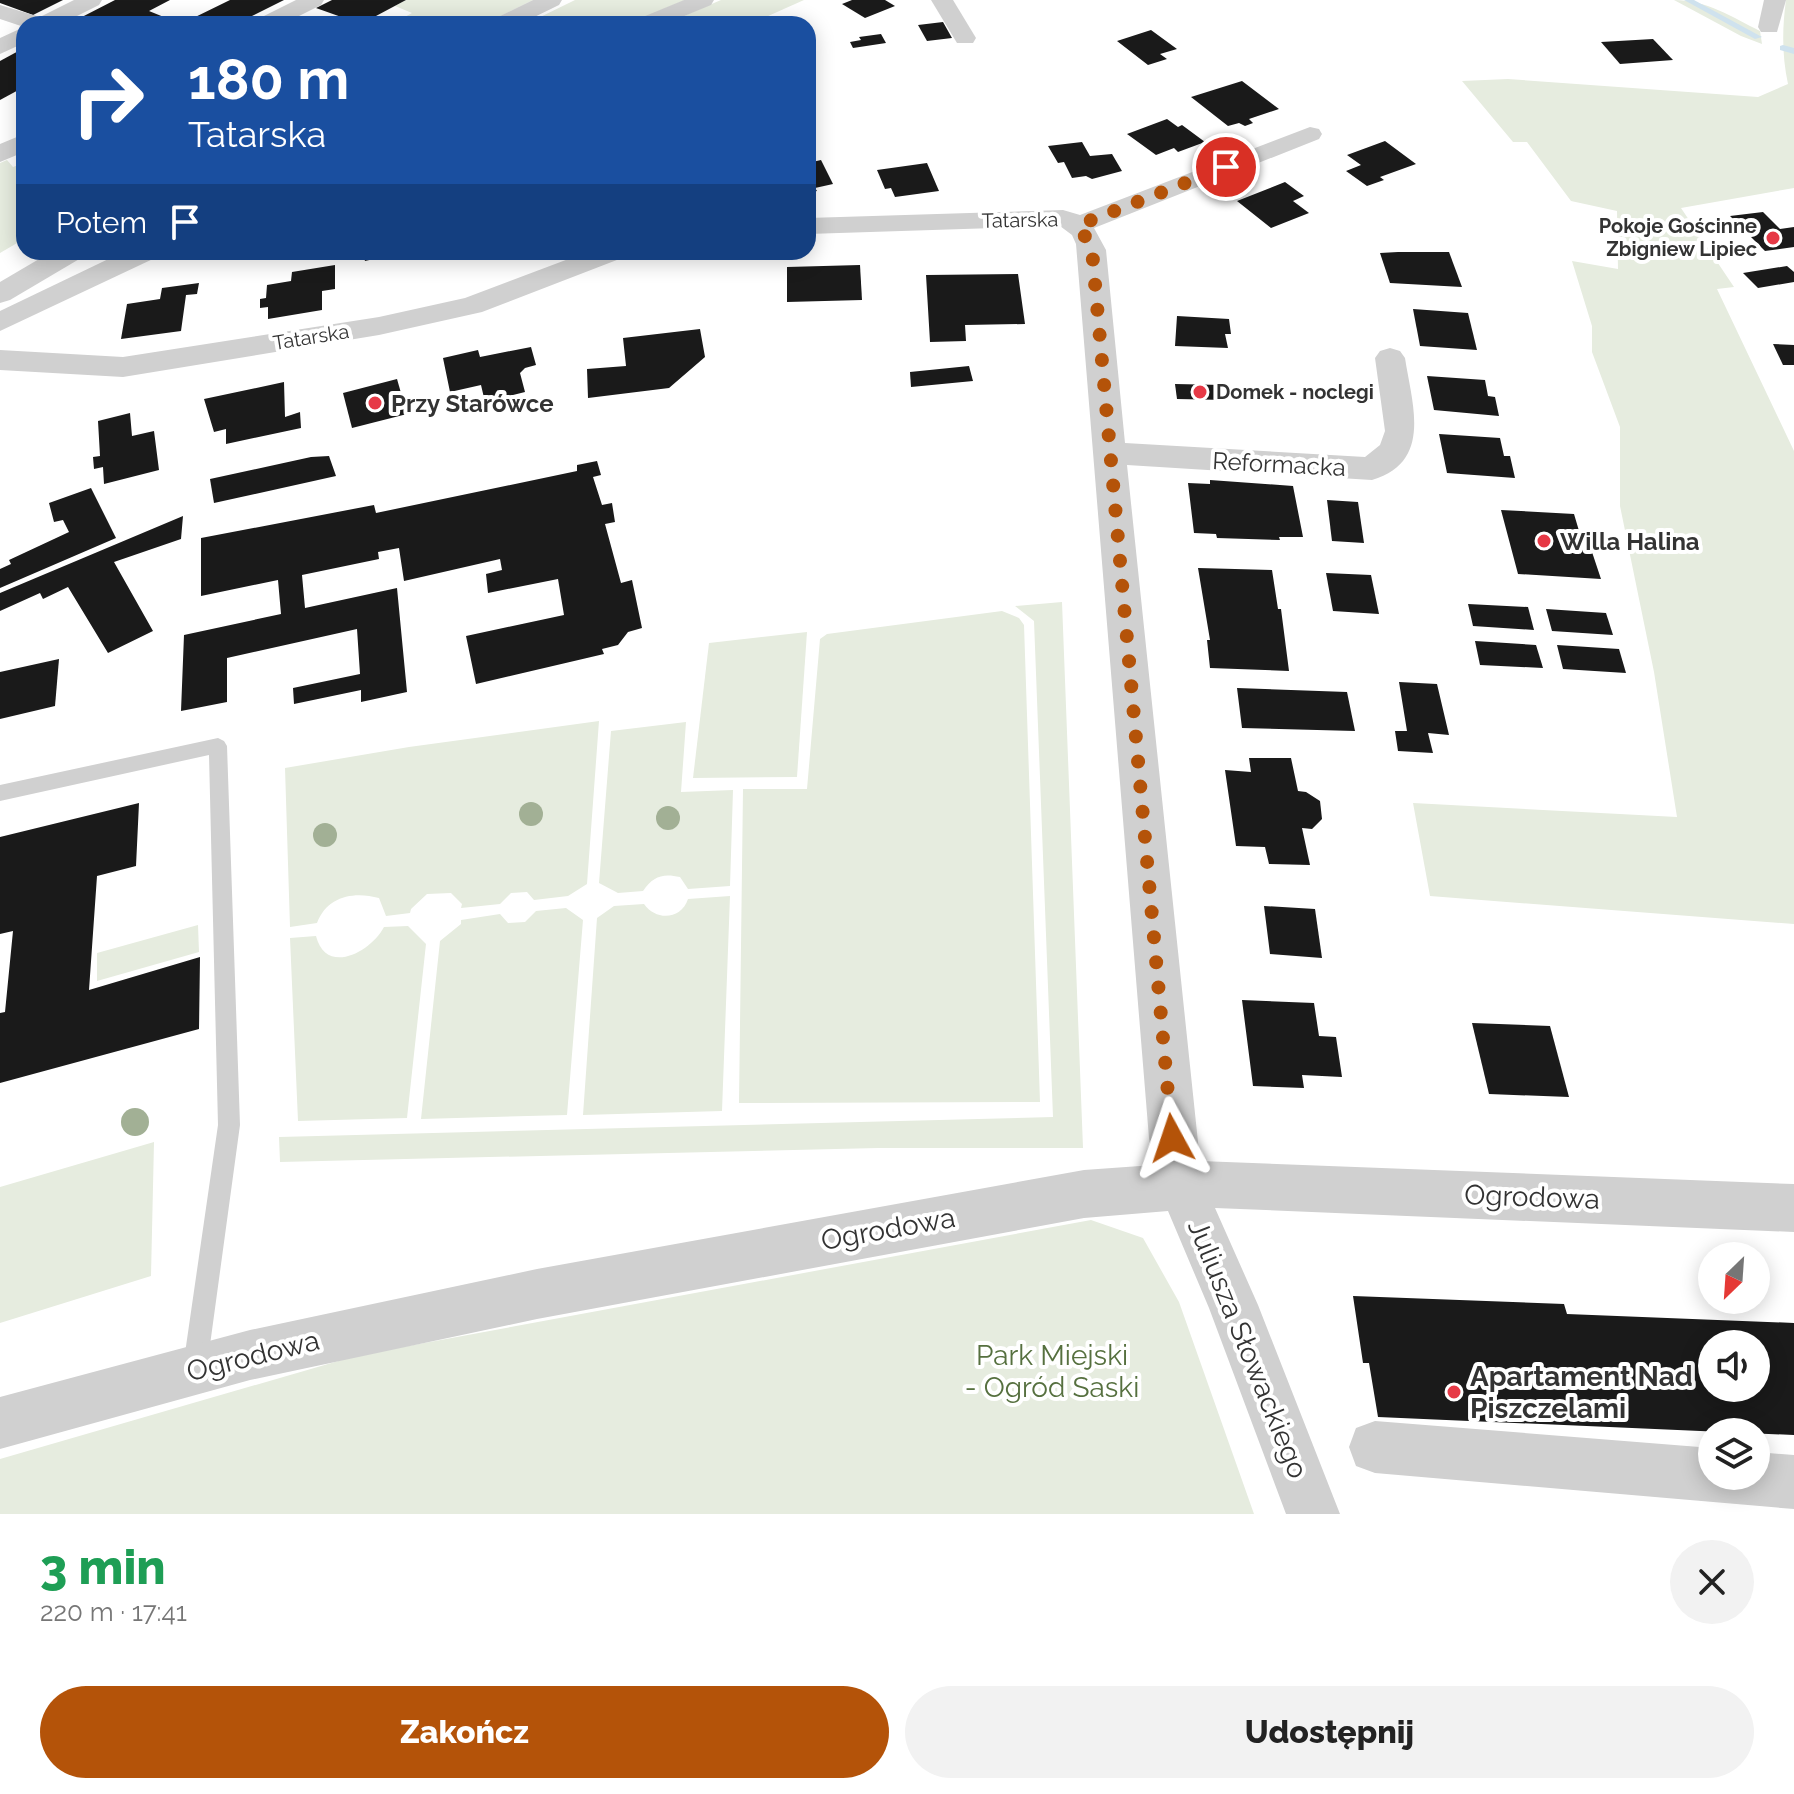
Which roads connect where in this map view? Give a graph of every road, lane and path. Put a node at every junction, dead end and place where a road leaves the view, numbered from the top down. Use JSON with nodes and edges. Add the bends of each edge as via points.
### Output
{"nodes":[{"id":1,"x":91,"y":0,"type":"edge"},
{"id":2,"x":313,"y":0,"type":"edge"},
{"id":3,"x":551,"y":0,"type":"edge"},
{"id":4,"x":703,"y":0,"type":"edge"},
{"id":5,"x":942,"y":0,"type":"edge"},
{"id":6,"x":1775,"y":0,"type":"edge"},
{"id":7,"x":58,"y":16,"type":"edge"},
{"id":8,"x":282,"y":16,"type":"edge"},
{"id":9,"x":518,"y":16,"type":"edge"},
{"id":10,"x":665,"y":16,"type":"edge"},
{"id":11,"x":1769,"y":27,"type":"dead end"},
{"id":12,"x":965,"y":38,"type":"dead end"},
{"id":13,"x":1310,"y":134,"type":"dead end"},
{"id":14,"x":1079,"y":225,"type":"junction"},
{"id":15,"x":816,"y":226,"type":"edge"},
{"id":16,"x":57,"y":260,"type":"edge"},
{"id":17,"x":128,"y":260,"type":"edge"},
{"id":18,"x":591,"y":260,"type":"edge"},
{"id":19,"x":0,"y":294,"type":"edge"},
{"id":20,"x":0,"y":322,"type":"edge"},
{"id":21,"x":1390,"y":358,"type":"dead end"},
{"id":22,"x":0,"y":360,"type":"edge"},
{"id":23,"x":1109,"y":453,"type":"junction"},
{"id":24,"x":0,"y":793,"type":"edge"},
{"id":25,"x":1181,"y":1185,"type":"junction"},
{"id":26,"x":1794,"y":1208,"type":"edge"},
{"id":27,"x":195,"y":1370,"type":"junction"},
{"id":28,"x":0,"y":1423,"type":"edge"},
{"id":29,"x":1375,"y":1447,"type":"dead end"},
{"id":30,"x":1698,"y":1474,"type":"edge"},
{"id":31,"x":1770,"y":1480,"type":"edge"},
{"id":32,"x":1794,"y":1482,"type":"edge"},
{"id":33,"x":1313,"y":1514,"type":"edge"}],
"edges":[{"from":1,"to":7,"type":"street"},
{"from":2,"to":8,"type":"street"},
{"from":3,"to":9,"type":"street"},
{"from":4,"to":10,"type":"street"},
{"from":5,"to":12,"type":"street"},
{"from":6,"to":11,"type":"street"},
{"from":13,"to":14,"type":"street","name":"Tatarska"},
{"from":14,"to":15,"type":"street","name":"Tatarska","via":[[1063,218]]},
{"from":14,"to":23,"type":"street","via":[[1092,250]]},
{"from":16,"to":19,"type":"street"},
{"from":17,"to":20,"type":"street"},
{"from":18,"to":22,"type":"street","name":"Tatarska","via":[[472,306],[379,326],[123,367]]},
{"from":21,"to":23,"type":"street","name":"Reformacka","via":[[1401,431],[1394,451],[1372,469]]},
{"from":23,"to":25,"type":"street","via":[[1172,1138]]},
{"from":24,"to":27,"type":"lane","via":[[218,746],[229,1125]]},
{"from":25,"to":26,"type":"street","name":"Ogrodowa"},
{"from":25,"to":27,"type":"street","name":"Ogrodowa","via":[[1084,1194],[553,1291]]},
{"from":25,"to":33,"type":"street","name":"Juliusza Słowackiego"},
{"from":27,"to":28,"type":"street","name":"Ogrodowa"},
{"from":29,"to":30,"type":"street"},
{"from":31,"to":32,"type":"street"}]}
